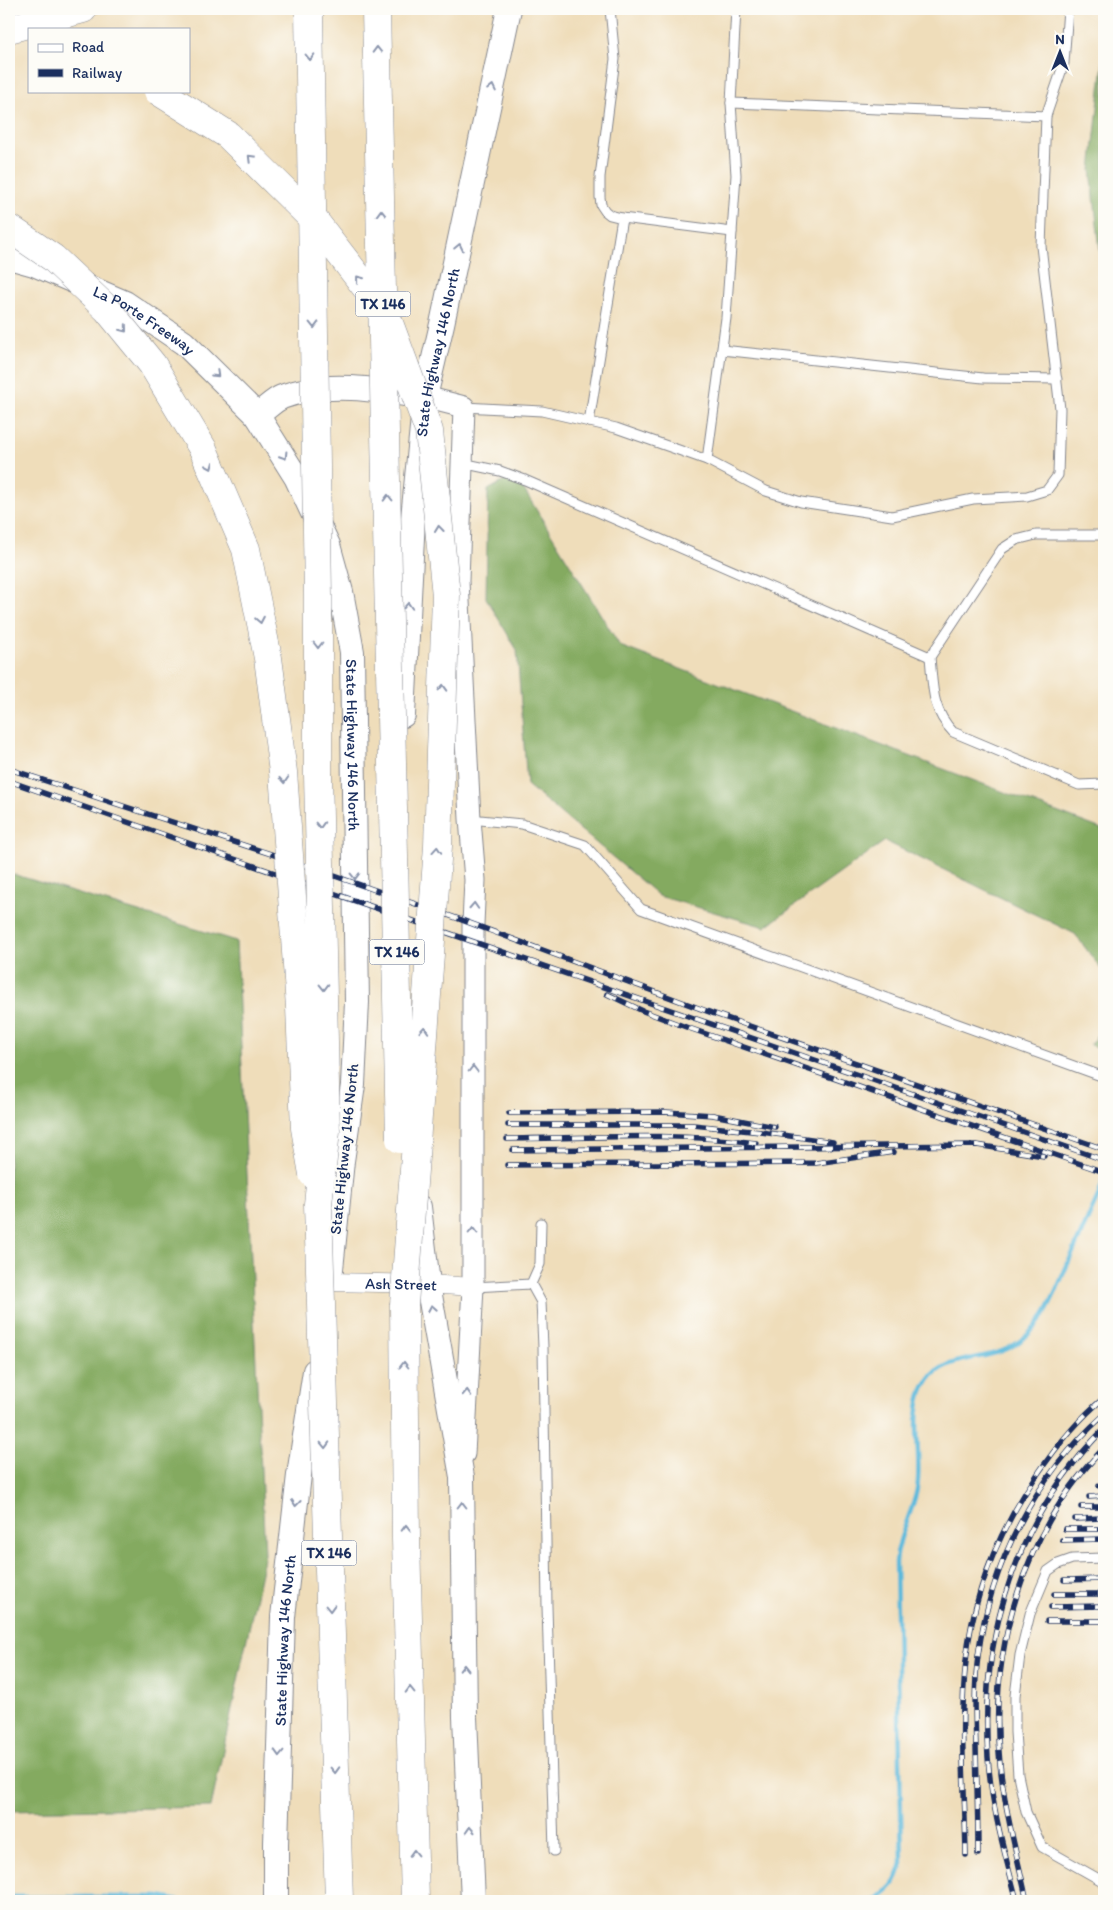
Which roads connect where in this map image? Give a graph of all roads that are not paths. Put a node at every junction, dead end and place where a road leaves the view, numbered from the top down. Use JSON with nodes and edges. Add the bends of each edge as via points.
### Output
{"nodes":[{"id":1,"x":83,"y":9,"type":"edge"},
{"id":2,"x":309,"y":9,"type":"edge"},
{"id":3,"x":376,"y":9,"type":"edge"},
{"id":4,"x":509,"y":9,"type":"edge"},
{"id":5,"x":610,"y":9,"type":"edge"},
{"id":6,"x":736,"y":9,"type":"edge"},
{"id":7,"x":1068,"y":9,"type":"edge"},
{"id":8,"x":9,"y":29,"type":"edge"},
{"id":9,"x":9,"y":36,"type":"edge"},
{"id":10,"x":28,"y":40,"type":"edge"},
{"id":11,"x":160,"y":92,"type":"edge"},
{"id":12,"x":730,"y":103,"type":"junction"},
{"id":13,"x":1046,"y":116,"type":"junction"},
{"id":14,"x":622,"y":218,"type":"junction"},
{"id":15,"x":9,"y":228,"type":"edge"},
{"id":16,"x":732,"y":232,"type":"junction"},
{"id":17,"x":9,"y":257,"type":"edge"},
{"id":18,"x":722,"y":350,"type":"junction"},
{"id":19,"x":1057,"y":379,"type":"junction"},
{"id":20,"x":425,"y":397,"type":"junction"},
{"id":21,"x":464,"y":407,"type":"junction"},
{"id":22,"x":257,"y":415,"type":"junction"},
{"id":23,"x":589,"y":422,"type":"junction"},
{"id":24,"x":707,"y":460,"type":"junction"},
{"id":25,"x":462,"y":463,"type":"junction"},
{"id":26,"x":1104,"y":535,"type":"edge"},
{"id":27,"x":930,"y":657,"type":"junction"},
{"id":28,"x":1104,"y":784,"type":"edge"},
{"id":29,"x":470,"y":819,"type":"junction"},
{"id":30,"x":1104,"y":1077,"type":"edge"},
{"id":31,"x":318,"y":1204,"type":"junction"},
{"id":32,"x":541,"y":1223,"type":"dead end"},
{"id":33,"x":329,"y":1282,"type":"junction"},
{"id":34,"x":428,"y":1284,"type":"junction"},
{"id":35,"x":531,"y":1284,"type":"junction"},
{"id":36,"x":473,"y":1287,"type":"junction"},
{"id":37,"x":404,"y":1305,"type":"junction"},
{"id":38,"x":462,"y":1477,"type":"junction"},
{"id":39,"x":1104,"y":1558,"type":"edge"},
{"id":40,"x":554,"y":1851,"type":"dead end"},
{"id":41,"x":1104,"y":1882,"type":"edge"},
{"id":42,"x":473,"y":1890,"type":"edge"},
{"id":43,"x":276,"y":1901,"type":"edge"},
{"id":44,"x":339,"y":1901,"type":"edge"},
{"id":45,"x":415,"y":1901,"type":"edge"}],
"edges":[{"from":1,"to":8,"type":"highway"},
{"from":2,"to":31,"type":"highway","number":"TX 146","one_way":true,"bridge":true,"via":[[318,774],[326,1131]]},
{"from":37,"to":3,"type":"highway","number":"TX 146","one_way":true,"bridge":true},
{"from":20,"to":4,"type":"main road","name":"State Highway 146 North","one_way":true},
{"from":5,"to":14,"type":"lane","via":[[615,59],[600,197],[605,211]]},
{"from":6,"to":12,"type":"lane"},
{"from":7,"to":13,"type":"lane","via":[[1064,63]]},
{"from":9,"to":10,"type":"highway"},
{"from":37,"to":11,"type":"highway","one_way":true,"bridge":true,"via":[[438,846],[446,595],[430,431],[385,312],[314,220],[228,136]]},
{"from":12,"to":13,"type":"lane"},
{"from":12,"to":16,"type":"lane","via":[[736,174]]},
{"from":13,"to":19,"type":"lane","via":[[1041,246]]},
{"from":14,"to":16,"type":"lane"},
{"from":14,"to":23,"type":"lane"},
{"from":15,"to":31,"type":"highway","one_way":true,"bridge":true,"via":[[53,258],[107,309],[152,364],[203,450],[246,549],[268,658],[283,772],[305,1128]]},
{"from":16,"to":18,"type":"lane"},
{"from":17,"to":22,"type":"main road","name":"La Porte Freeway","one_way":true,"via":[[34,264],[125,302],[184,343]]},
{"from":18,"to":19,"type":"lane","via":[[983,378]]},
{"from":18,"to":24,"type":"lane"},
{"from":19,"to":24,"type":"lane","via":[[1060,409],[1058,475],[1047,490],[1027,496],[973,499],[892,516],[792,499],[766,491]]},
{"from":20,"to":21,"type":"street"},
{"from":20,"to":22,"type":"main road","via":[[364,387],[312,390],[281,397]]},
{"from":34,"to":20,"type":"main road","name":"State Highway 146 North","one_way":true,"via":[[398,1022],[401,755],[413,518]]},
{"from":21,"to":23,"type":"lane","via":[[542,412]]},
{"from":21,"to":25,"type":"street","name":"State Highway 146 North"},
{"from":22,"to":33,"type":"main road","name":"State Highway 146 North","one_way":true,"via":[[296,477],[328,545],[352,652],[357,1002],[353,1085]]},
{"from":23,"to":24,"type":"lane","via":[[616,428]]},
{"from":25,"to":27,"type":"lane","via":[[525,480]]},
{"from":25,"to":29,"type":"street","name":"State Highway 146 North","via":[[458,580]]},
{"from":26,"to":27,"type":"lane","via":[[1036,535],[1016,540],[1002,550]]},
{"from":27,"to":28,"type":"lane","via":[[936,708],[953,732],[1079,784]]},
{"from":29,"to":30,"type":"lane","via":[[522,824],[585,845],[641,909]]},
{"from":36,"to":29,"type":"street","name":"State Highway 146 North","one_way":true,"via":[[474,880]]},
{"from":31,"to":44,"type":"highway","number":"TX 146","one_way":true,"bridge":true},
{"from":32,"to":35,"type":"lane","via":[[540,1264]]},
{"from":33,"to":34,"type":"street","name":"Ash Street"},
{"from":33,"to":43,"type":"main road","name":"State Highway 146 North","one_way":true,"via":[[299,1476],[283,1617]]},
{"from":34,"to":36,"type":"street","name":"Ash Street"},
{"from":38,"to":34,"type":"main road","name":"State Highway 146 North","one_way":true},
{"from":35,"to":36,"type":"lane"},
{"from":35,"to":40,"type":"lane","via":[[541,1302],[543,1347]]},
{"from":38,"to":36,"type":"street","name":"State Highway 146 North","one_way":true},
{"from":45,"to":37,"type":"highway","number":"TX 146","one_way":true},
{"from":42,"to":38,"type":"main road","name":"State Highway 146 North","one_way":true,"via":[[465,1717]]},
{"from":39,"to":41,"type":"lane","via":[[1072,1559],[1048,1571],[1030,1614],[1020,1655],[1016,1732],[1018,1775],[1026,1812],[1042,1847]]}]}
